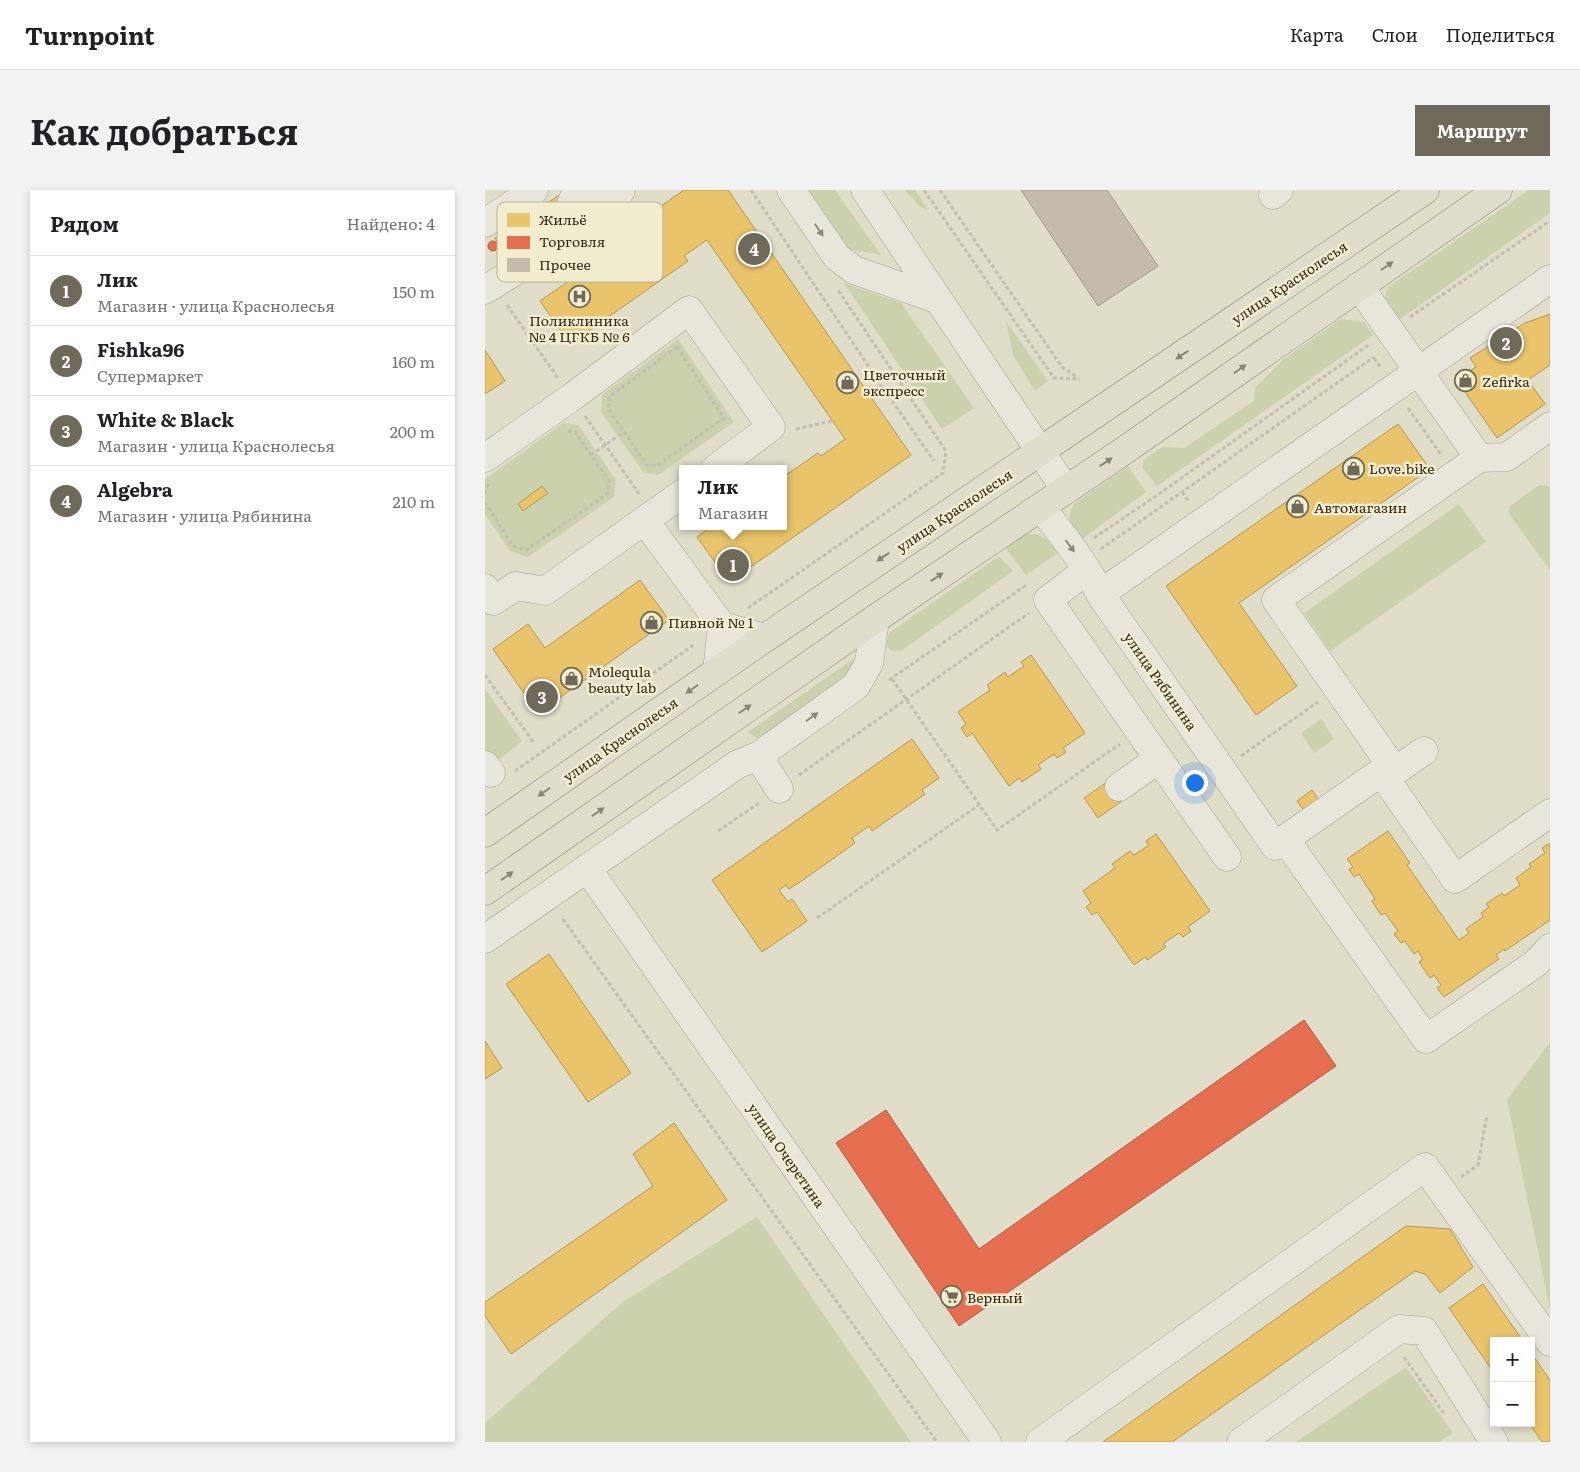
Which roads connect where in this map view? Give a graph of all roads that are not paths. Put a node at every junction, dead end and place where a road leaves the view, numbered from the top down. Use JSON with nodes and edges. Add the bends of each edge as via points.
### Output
{"nodes":[{"id":1,"x":534,"y":190,"type":"edge"},
{"id":2,"x":579,"y":190,"type":"edge"},
{"id":3,"x":617,"y":190,"type":"edge"},
{"id":4,"x":621,"y":190,"type":"edge"},
{"id":5,"x":791,"y":190,"type":"edge"},
{"id":6,"x":865,"y":190,"type":"edge"},
{"id":7,"x":1425,"y":190,"type":"edge"},
{"id":8,"x":1498,"y":190,"type":"edge"},
{"id":9,"x":516,"y":202,"type":"edge"},
{"id":10,"x":572,"y":202,"type":"edge"},
{"id":11,"x":575,"y":202,"type":"edge"},
{"id":12,"x":613,"y":202,"type":"edge"},
{"id":13,"x":497,"y":215,"type":"edge"},
{"id":14,"x":485,"y":223,"type":"edge"},
{"id":15,"x":1550,"y":279,"type":"edge"},
{"id":16,"x":1359,"y":286,"type":"junction"},
{"id":17,"x":937,"y":299,"type":"junction"},
{"id":18,"x":1418,"y":371,"type":"junction"},
{"id":19,"x":1550,"y":426,"type":"edge"},
{"id":20,"x":1040,"y":452,"type":"junction"},
{"id":21,"x":485,"y":458,"type":"edge"},
{"id":22,"x":1479,"y":458,"type":"junction"},
{"id":23,"x":720,"y":465,"type":"edge"},
{"id":24,"x":1066,"y":490,"type":"junction"},
{"id":25,"x":679,"y":495,"type":"edge"},
{"id":26,"x":1041,"y":507,"type":"junction"},
{"id":27,"x":645,"y":521,"type":"junction"},
{"id":28,"x":1080,"y":560,"type":"junction"},
{"id":29,"x":485,"y":588,"type":"edge"},
{"id":30,"x":1100,"y":594,"type":"junction"},
{"id":31,"x":875,"y":619,"type":"junction"},
{"id":32,"x":722,"y":626,"type":"junction"},
{"id":33,"x":765,"y":638,"type":"junction"},
{"id":34,"x":717,"y":671,"type":"junction"},
{"id":35,"x":1424,"y":751,"type":"dead end"},
{"id":36,"x":758,"y":756,"type":"junction"},
{"id":37,"x":1159,"y":759,"type":"junction"},
{"id":38,"x":1386,"y":769,"type":"junction"},
{"id":39,"x":1119,"y":787,"type":"dead end"},
{"id":40,"x":779,"y":788,"type":"road end"},
{"id":41,"x":1550,"y":813,"type":"edge"},
{"id":42,"x":485,"y":832,"type":"edge"},
{"id":43,"x":1285,"y":839,"type":"junction"},
{"id":44,"x":1227,"y":857,"type":"dead end"},
{"id":45,"x":587,"y":868,"type":"junction"},
{"id":46,"x":485,"y":891,"type":"edge"},
{"id":47,"x":485,"y":939,"type":"edge"},
{"id":48,"x":1550,"y":948,"type":"edge"},
{"id":49,"x":1550,"y":1342,"type":"edge"},
{"id":50,"x":987,"y":1442,"type":"edge"},
{"id":51,"x":1040,"y":1442,"type":"edge"},
{"id":52,"x":1241,"y":1442,"type":"edge"},
{"id":53,"x":1494,"y":1442,"type":"edge"}],
"edges":[{"from":1,"to":9,"type":"street"},
{"from":2,"to":10,"type":"street"},
{"from":3,"to":11,"type":"street"},
{"from":4,"to":12,"type":"street"},
{"from":5,"to":17,"type":"street","one_way":true,"via":[[837,257],[854,270]]},
{"from":6,"to":17,"type":"street"},
{"from":7,"to":20,"type":"main road","name":"улица Краснолесья","one_way":true},
{"from":16,"to":8,"type":"main road","one_way":true},
{"from":13,"to":14,"type":"street"},
{"from":15,"to":18,"type":"street"},
{"from":16,"to":18,"type":"street"},
{"from":24,"to":16,"type":"main road","one_way":true},
{"from":17,"to":20,"type":"street"},
{"from":18,"to":22,"type":"street"},
{"from":18,"to":30,"type":"street"},
{"from":19,"to":22,"type":"street","via":[[1507,457]]},
{"from":20,"to":24,"type":"street"},
{"from":20,"to":33,"type":"main road","name":"улица Краснолесья","one_way":true},
{"from":21,"to":23,"type":"street","via":[[689,310],[771,427]]},
{"from":22,"to":38,"type":"street","via":[[1276,600]]},
{"from":24,"to":26,"type":"main road"},
{"from":25,"to":27,"type":"street"},
{"from":26,"to":28,"type":"street","name":"улица Рябинина","one_way":true},
{"from":31,"to":26,"type":"main road","one_way":true},
{"from":27,"to":29,"type":"street","via":[[545,591],[516,586],[493,601]]},
{"from":27,"to":32,"type":"street"},
{"from":28,"to":30,"type":"street","name":"улица Рябинина"},
{"from":28,"to":37,"type":"street","via":[[1048,600]]},
{"from":30,"to":43,"type":"street","name":"улица Рябинина","via":[[1275,846]]},
{"from":36,"to":31,"type":"street","one_way":true,"via":[[856,686],[869,663]]},
{"from":46,"to":31,"type":"main road","one_way":true},
{"from":32,"to":33,"type":"street"},
{"from":32,"to":34,"type":"street"},
{"from":33,"to":34,"type":"main road","name":"улица Краснолесья"},
{"from":34,"to":42,"type":"main road","name":"улица Краснолесья","one_way":true},
{"from":35,"to":38,"type":"street","via":[[1395,771]]},
{"from":36,"to":40,"type":"street"},
{"from":36,"to":45,"type":"street","via":[[738,764]]},
{"from":37,"to":39,"type":"street"},
{"from":37,"to":44,"type":"street"},
{"from":38,"to":41,"type":"street","via":[[1455,879]]},
{"from":38,"to":43,"type":"street"},
{"from":43,"to":48,"type":"street","via":[[1426,1039],[1536,963]]},
{"from":45,"to":47,"type":"street"},
{"from":45,"to":50,"type":"street","name":"улица Очеретина"},
{"from":49,"to":51,"type":"street","via":[[1425,1166]]},
{"from":52,"to":53,"type":"street","via":[[1399,1330],[1424,1331]]}]}
